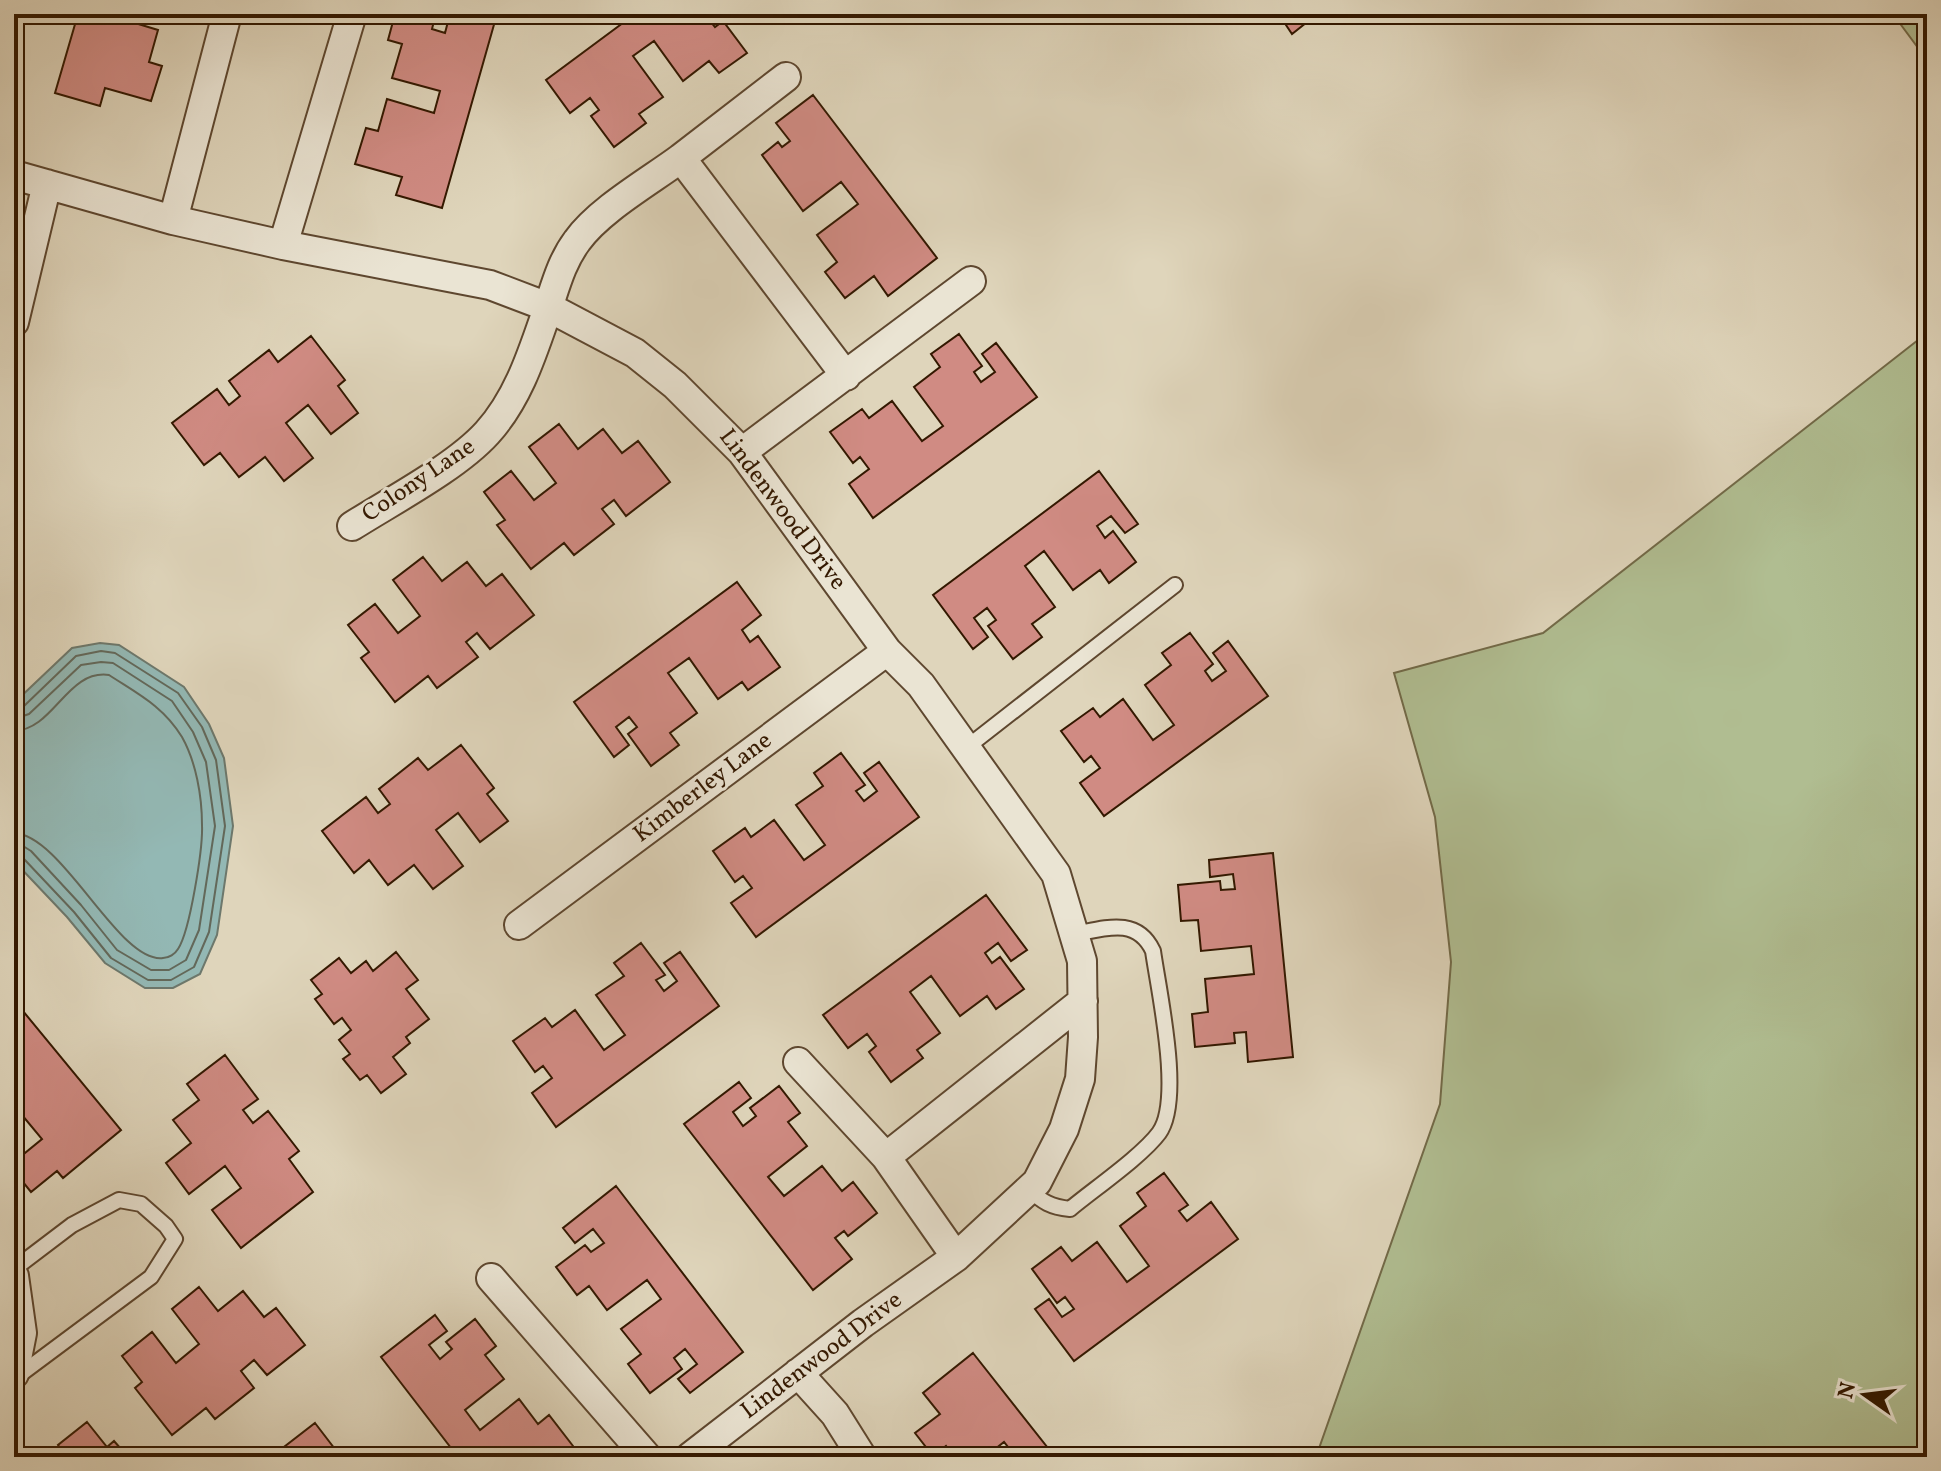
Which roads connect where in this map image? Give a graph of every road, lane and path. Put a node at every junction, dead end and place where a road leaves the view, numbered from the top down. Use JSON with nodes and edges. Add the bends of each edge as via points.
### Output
{"nodes":[{"id":1,"x":227,"y":14,"type":"edge"},
{"id":2,"x":352,"y":14,"type":"edge"},
{"id":3,"x":786,"y":77,"type":"dead end"},
{"id":4,"x":681,"y":158,"type":"junction"},
{"id":5,"x":14,"y":175,"type":"edge"},
{"id":6,"x":47,"y":184,"type":"junction"},
{"id":7,"x":173,"y":220,"type":"junction"},
{"id":8,"x":283,"y":245,"type":"junction"},
{"id":9,"x":971,"y":281,"type":"dead end"},
{"id":10,"x":548,"y":307,"type":"junction"},
{"id":11,"x":14,"y":322,"type":"edge"},
{"id":12,"x":846,"y":376,"type":"junction"},
{"id":13,"x":742,"y":452,"type":"junction"},
{"id":14,"x":352,"y":526,"type":"dead end"},
{"id":15,"x":1175,"y":585,"type":"dead end"},
{"id":16,"x":887,"y":651,"type":"junction"},
{"id":17,"x":966,"y":748,"type":"junction"},
{"id":18,"x":519,"y":925,"type":"dead end"},
{"id":19,"x":1075,"y":934,"type":"junction"},
{"id":20,"x":1083,"y":1001,"type":"junction"},
{"id":21,"x":798,"y":1062,"type":"dead end"},
{"id":22,"x":886,"y":1157,"type":"junction"},
{"id":23,"x":1029,"y":1189,"type":"junction"},
{"id":24,"x":956,"y":1257,"type":"junction"},
{"id":25,"x":14,"y":1269,"type":"edge"},
{"id":26,"x":14,"y":1276,"type":"edge"},
{"id":27,"x":491,"y":1278,"type":"dead end"},
{"id":28,"x":798,"y":1373,"type":"junction"},
{"id":29,"x":14,"y":1377,"type":"edge"},
{"id":30,"x":647,"y":1457,"type":"edge"},
{"id":31,"x":690,"y":1457,"type":"edge"},
{"id":32,"x":862,"y":1457,"type":"edge"}],
"edges":[{"from":1,"to":7,"type":"street"},
{"from":2,"to":8,"type":"street"},
{"from":3,"to":4,"type":"street","name":"Colony Lane"},
{"from":4,"to":10,"type":"street","name":"Colony Lane","via":[[590,225],[560,271]]},
{"from":4,"to":12,"type":"street"},
{"from":5,"to":6,"type":"street","name":"Lindenwood Drive"},
{"from":6,"to":7,"type":"street","name":"Lindenwood Drive"},
{"from":6,"to":11,"type":"street"},
{"from":7,"to":8,"type":"street","name":"Lindenwood Drive"},
{"from":8,"to":10,"type":"street","name":"Lindenwood Drive","via":[[490,285]]},
{"from":9,"to":12,"type":"street"},
{"from":10,"to":13,"type":"street","name":"Lindenwood Drive","via":[[635,353]]},
{"from":10,"to":14,"type":"street","name":"Colony Lane","via":[[519,386],[488,432],[467,452]]},
{"from":12,"to":13,"type":"street"},
{"from":13,"to":16,"type":"street","name":"Lindenwood Drive"},
{"from":15,"to":17,"type":"lane"},
{"from":16,"to":17,"type":"street","name":"Lindenwood Drive","via":[[921,685]]},
{"from":16,"to":18,"type":"street","name":"Kimberley Lane"},
{"from":17,"to":19,"type":"street","name":"Lindenwood Drive","via":[[1056,874]]},
{"from":19,"to":20,"type":"street","name":"Lindenwood Drive"},
{"from":19,"to":23,"type":"lane","via":[[1118,928],[1146,937],[1153,951],[1171,1086],[1169,1115],[1153,1141],[1070,1209],[1042,1202]]},
{"from":20,"to":22,"type":"street"},
{"from":20,"to":23,"type":"street","name":"Lindenwood Drive","via":[[1080,1079],[1064,1129]]},
{"from":21,"to":22,"type":"street"},
{"from":22,"to":24,"type":"street"},
{"from":23,"to":24,"type":"street","name":"Lindenwood Drive"},
{"from":24,"to":28,"type":"street","name":"Lindenwood Drive"},
{"from":25,"to":29,"type":"lane","via":[[72,1225],[119,1200],[141,1204],[175,1239],[151,1277]]},
{"from":26,"to":29,"type":"street","via":[[22,1333]]},
{"from":27,"to":30,"type":"street"},
{"from":28,"to":31,"type":"street","name":"Lindenwood Drive"},
{"from":28,"to":32,"type":"street","via":[[835,1414]]}]}
